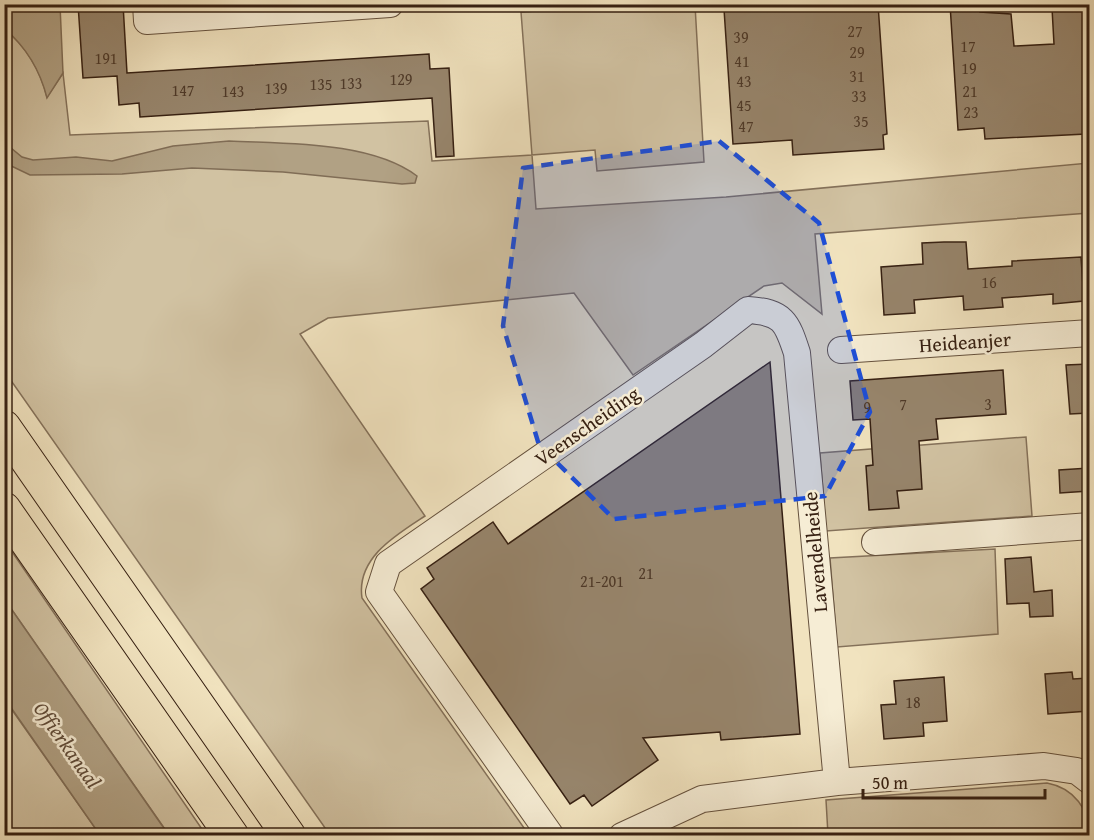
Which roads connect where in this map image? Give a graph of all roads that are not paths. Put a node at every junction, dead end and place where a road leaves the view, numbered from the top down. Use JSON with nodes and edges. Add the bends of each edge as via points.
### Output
{"nodes":[{"id":1,"x":390,"y":4,"type":"edge"},
{"id":2,"x":146,"y":13,"type":"edge"},
{"id":3,"x":788,"y":324,"type":"joint"},
{"id":4,"x":1089,"y":333,"type":"edge"},
{"id":5,"x":841,"y":350,"type":"dead end"},
{"id":6,"x":4,"y":427,"type":"edge"},
{"id":7,"x":4,"y":508,"type":"edge"},
{"id":8,"x":1089,"y":526,"type":"edge"},
{"id":9,"x":875,"y":542,"type":"dead end"},
{"id":10,"x":1089,"y":781,"type":"edge"},
{"id":11,"x":837,"y":782,"type":"junction"},
{"id":12,"x":232,"y":836,"type":"edge"},
{"id":13,"x":289,"y":836,"type":"edge"},
{"id":14,"x":551,"y":836,"type":"edge"},
{"id":15,"x":622,"y":836,"type":"edge"}],
"edges":[{"from":1,"to":2,"type":"street"},
{"from":3,"to":11,"type":"street","name":"Lavendelheide","via":[[797,353]]},
{"from":3,"to":14,"type":"street","name":"Veenscheiding","via":[[769,311],[748,310],[388,564],[379,592]]},
{"from":4,"to":5,"type":"street","name":"Heideanjer"},
{"from":6,"to":13,"type":"highway"},
{"from":7,"to":12,"type":"highway"},
{"from":8,"to":9,"type":"street"},
{"from":10,"to":11,"type":"street","via":[[1077,771],[1044,766]]},
{"from":11,"to":15,"type":"street","via":[[702,799]]}]}
